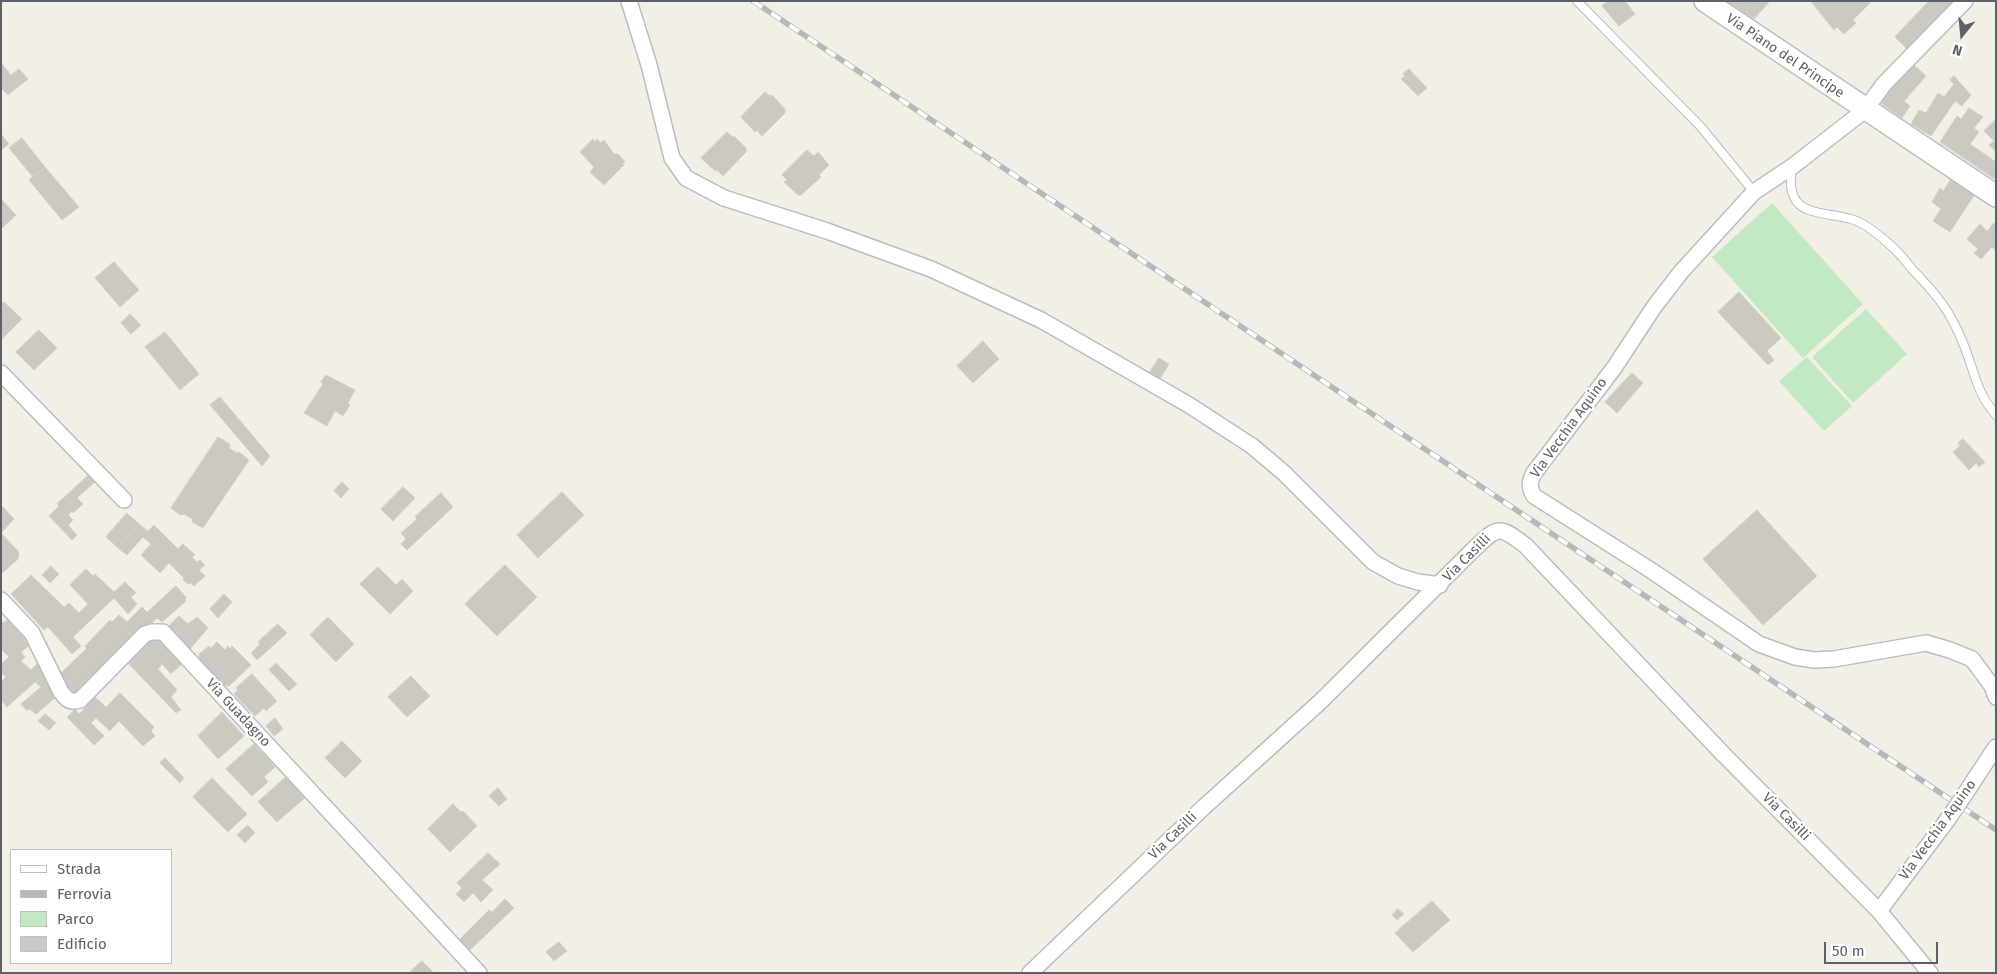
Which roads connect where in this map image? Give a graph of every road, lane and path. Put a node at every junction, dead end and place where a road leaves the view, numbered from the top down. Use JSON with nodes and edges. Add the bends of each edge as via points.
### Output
{"nodes":[{"id":1,"x":629,"y":1,"type":"edge"},
{"id":2,"x":1576,"y":1,"type":"edge"},
{"id":3,"x":1705,"y":1,"type":"edge"},
{"id":4,"x":1965,"y":1,"type":"edge"},
{"id":5,"x":1865,"y":110,"type":"junction"},
{"id":6,"x":1793,"y":166,"type":"junction"},
{"id":7,"x":1754,"y":192,"type":"junction"},
{"id":8,"x":1996,"y":196,"type":"edge"},
{"id":9,"x":1,"y":373,"type":"edge"},
{"id":10,"x":1996,"y":415,"type":"edge"},
{"id":11,"x":124,"y":500,"type":"dead end"},
{"id":12,"x":1440,"y":585,"type":"junction"},
{"id":13,"x":1,"y":600,"type":"edge"},
{"id":14,"x":1996,"y":697,"type":"edge"},
{"id":15,"x":1996,"y":747,"type":"edge"},
{"id":16,"x":1880,"y":911,"type":"junction"},
{"id":17,"x":480,"y":973,"type":"edge"},
{"id":18,"x":1030,"y":973,"type":"edge"},
{"id":19,"x":1930,"y":973,"type":"edge"}],
"edges":[{"from":1,"to":12,"type":"street","via":[[672,158],[686,178],[724,198],[931,269],[1040,320],[1189,405],[1252,446],[1284,473],[1373,562],[1398,576]]},
{"from":2,"to":7,"type":"lane","via":[[1701,128]]},
{"from":3,"to":5,"type":"street","name":"Via Piano del Principe"},
{"from":4,"to":5,"type":"street","name":"Via Vecchia Aquino","via":[[1884,84]]},
{"from":5,"to":6,"type":"street","name":"Via Vecchia Aquino"},
{"from":5,"to":8,"type":"street","name":"Via Piano del Principe"},
{"from":6,"to":7,"type":"street","name":"Via Vecchia Aquino"},
{"from":6,"to":10,"type":"lane","via":[[1791,192],[1807,210],[1853,219],[1864,225],[1890,244],[1939,297],[1952,317],[1982,396]]},
{"from":7,"to":14,"type":"street","name":"Via Vecchia Aquino","via":[[1681,272],[1654,307],[1614,368],[1534,473],[1530,488],[1534,496],[1759,644],[1814,660],[1926,643],[1972,659]]},
{"from":9,"to":11,"type":"street"},
{"from":12,"to":16,"type":"street","name":"Via Casilli","via":[[1492,532],[1501,530],[1526,546],[1723,754]]},
{"from":12,"to":18,"type":"street","name":"Via Casilli"},
{"from":13,"to":17,"type":"street","name":"Via Guadagno","via":[[32,632],[62,692],[72,702],[80,700],[146,634],[163,632]]},
{"from":15,"to":16,"type":"street","name":"Via Vecchia Aquino","bridge":true},
{"from":16,"to":19,"type":"street","name":"Via Casilli"}]}
